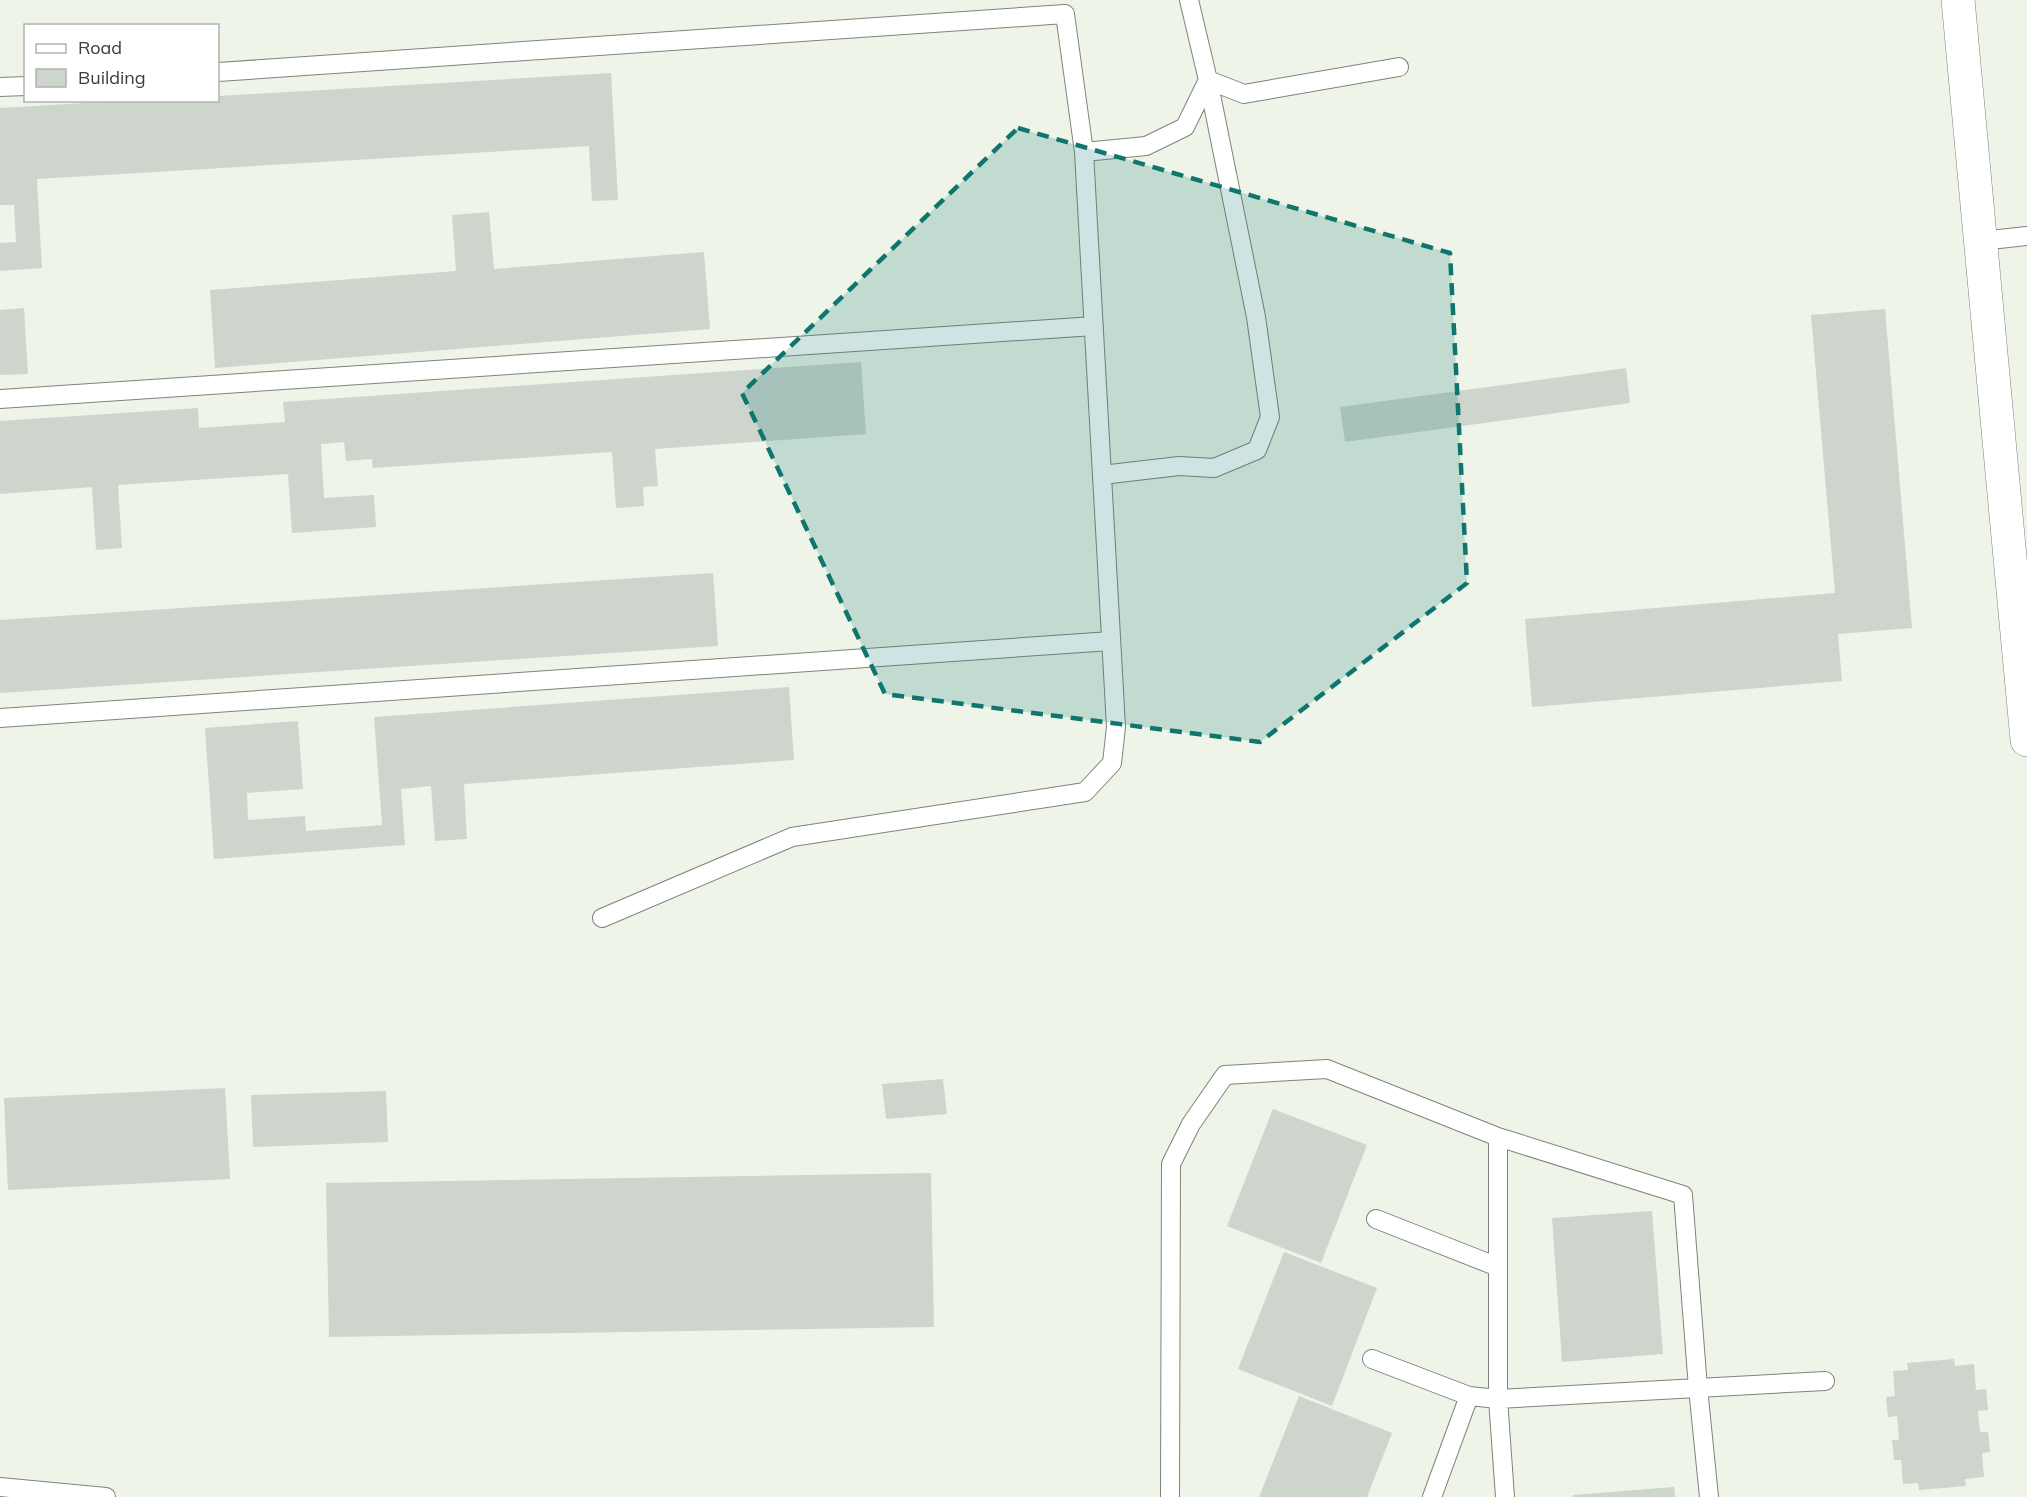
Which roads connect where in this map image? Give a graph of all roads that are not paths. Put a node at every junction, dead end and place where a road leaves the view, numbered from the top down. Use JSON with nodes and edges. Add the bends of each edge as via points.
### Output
{"nodes":[{"id":1,"x":1189,"y":0,"type":"edge"},
{"id":2,"x":1958,"y":0,"type":"edge"},
{"id":3,"x":1399,"y":67,"type":"dead end"},
{"id":4,"x":219,"y":72,"type":"edge"},
{"id":5,"x":1208,"y":80,"type":"junction"},
{"id":6,"x":24,"y":86,"type":"edge"},
{"id":7,"x":0,"y":87,"type":"edge"},
{"id":8,"x":1084,"y":152,"type":"junction"},
{"id":9,"x":2027,"y":236,"type":"edge"},
{"id":10,"x":1981,"y":241,"type":"junction"},
{"id":11,"x":1094,"y":326,"type":"junction"},
{"id":12,"x":0,"y":399,"type":"edge"},
{"id":13,"x":1102,"y":475,"type":"junction"},
{"id":14,"x":1111,"y":641,"type":"junction"},
{"id":15,"x":0,"y":718,"type":"edge"},
{"id":16,"x":2027,"y":740,"type":"edge"},
{"id":17,"x":602,"y":918,"type":"dead end"},
{"id":18,"x":1498,"y":1137,"type":"junction"},
{"id":19,"x":1376,"y":1219,"type":"dead end"},
{"id":20,"x":1498,"y":1267,"type":"junction"},
{"id":21,"x":1372,"y":1359,"type":"dead end"},
{"id":22,"x":1825,"y":1381,"type":"dead end"},
{"id":23,"x":1698,"y":1388,"type":"junction"},
{"id":24,"x":1469,"y":1396,"type":"junction"},
{"id":25,"x":1498,"y":1399,"type":"junction"},
{"id":26,"x":0,"y":1487,"type":"edge"},
{"id":27,"x":106,"y":1497,"type":"edge"},
{"id":28,"x":1170,"y":1497,"type":"edge"},
{"id":29,"x":1432,"y":1497,"type":"edge"},
{"id":30,"x":1505,"y":1497,"type":"edge"},
{"id":31,"x":1709,"y":1497,"type":"edge"}],
"edges":[{"from":1,"to":5,"type":"lane"},
{"from":2,"to":10,"type":"street"},
{"from":3,"to":5,"type":"lane","via":[[1244,94]]},
{"from":4,"to":8,"type":"lane","via":[[1065,14]]},
{"from":5,"to":8,"type":"lane","via":[[1185,127],[1146,146]]},
{"from":5,"to":13,"type":"lane","via":[[1256,317],[1270,417],[1257,450],[1214,468],[1179,466]]},
{"from":6,"to":7,"type":"lane"},
{"from":8,"to":11,"type":"lane"},
{"from":9,"to":10,"type":"lane"},
{"from":10,"to":16,"type":"street"},
{"from":11,"to":12,"type":"lane"},
{"from":11,"to":13,"type":"lane"},
{"from":13,"to":14,"type":"lane"},
{"from":14,"to":15,"type":"lane"},
{"from":14,"to":17,"type":"lane","via":[[1116,727],[1112,763],[1085,792],[792,837]]},
{"from":18,"to":20,"type":"lane"},
{"from":18,"to":23,"type":"lane","via":[[1683,1195]]},
{"from":18,"to":28,"type":"lane","via":[[1327,1069],[1225,1075],[1191,1124],[1171,1164]]},
{"from":19,"to":20,"type":"lane"},
{"from":20,"to":25,"type":"lane"},
{"from":21,"to":24,"type":"lane"},
{"from":22,"to":23,"type":"lane"},
{"from":23,"to":25,"type":"lane"},
{"from":23,"to":31,"type":"lane"},
{"from":24,"to":25,"type":"lane"},
{"from":24,"to":29,"type":"lane"},
{"from":25,"to":30,"type":"lane"},
{"from":26,"to":27,"type":"lane"}]}
